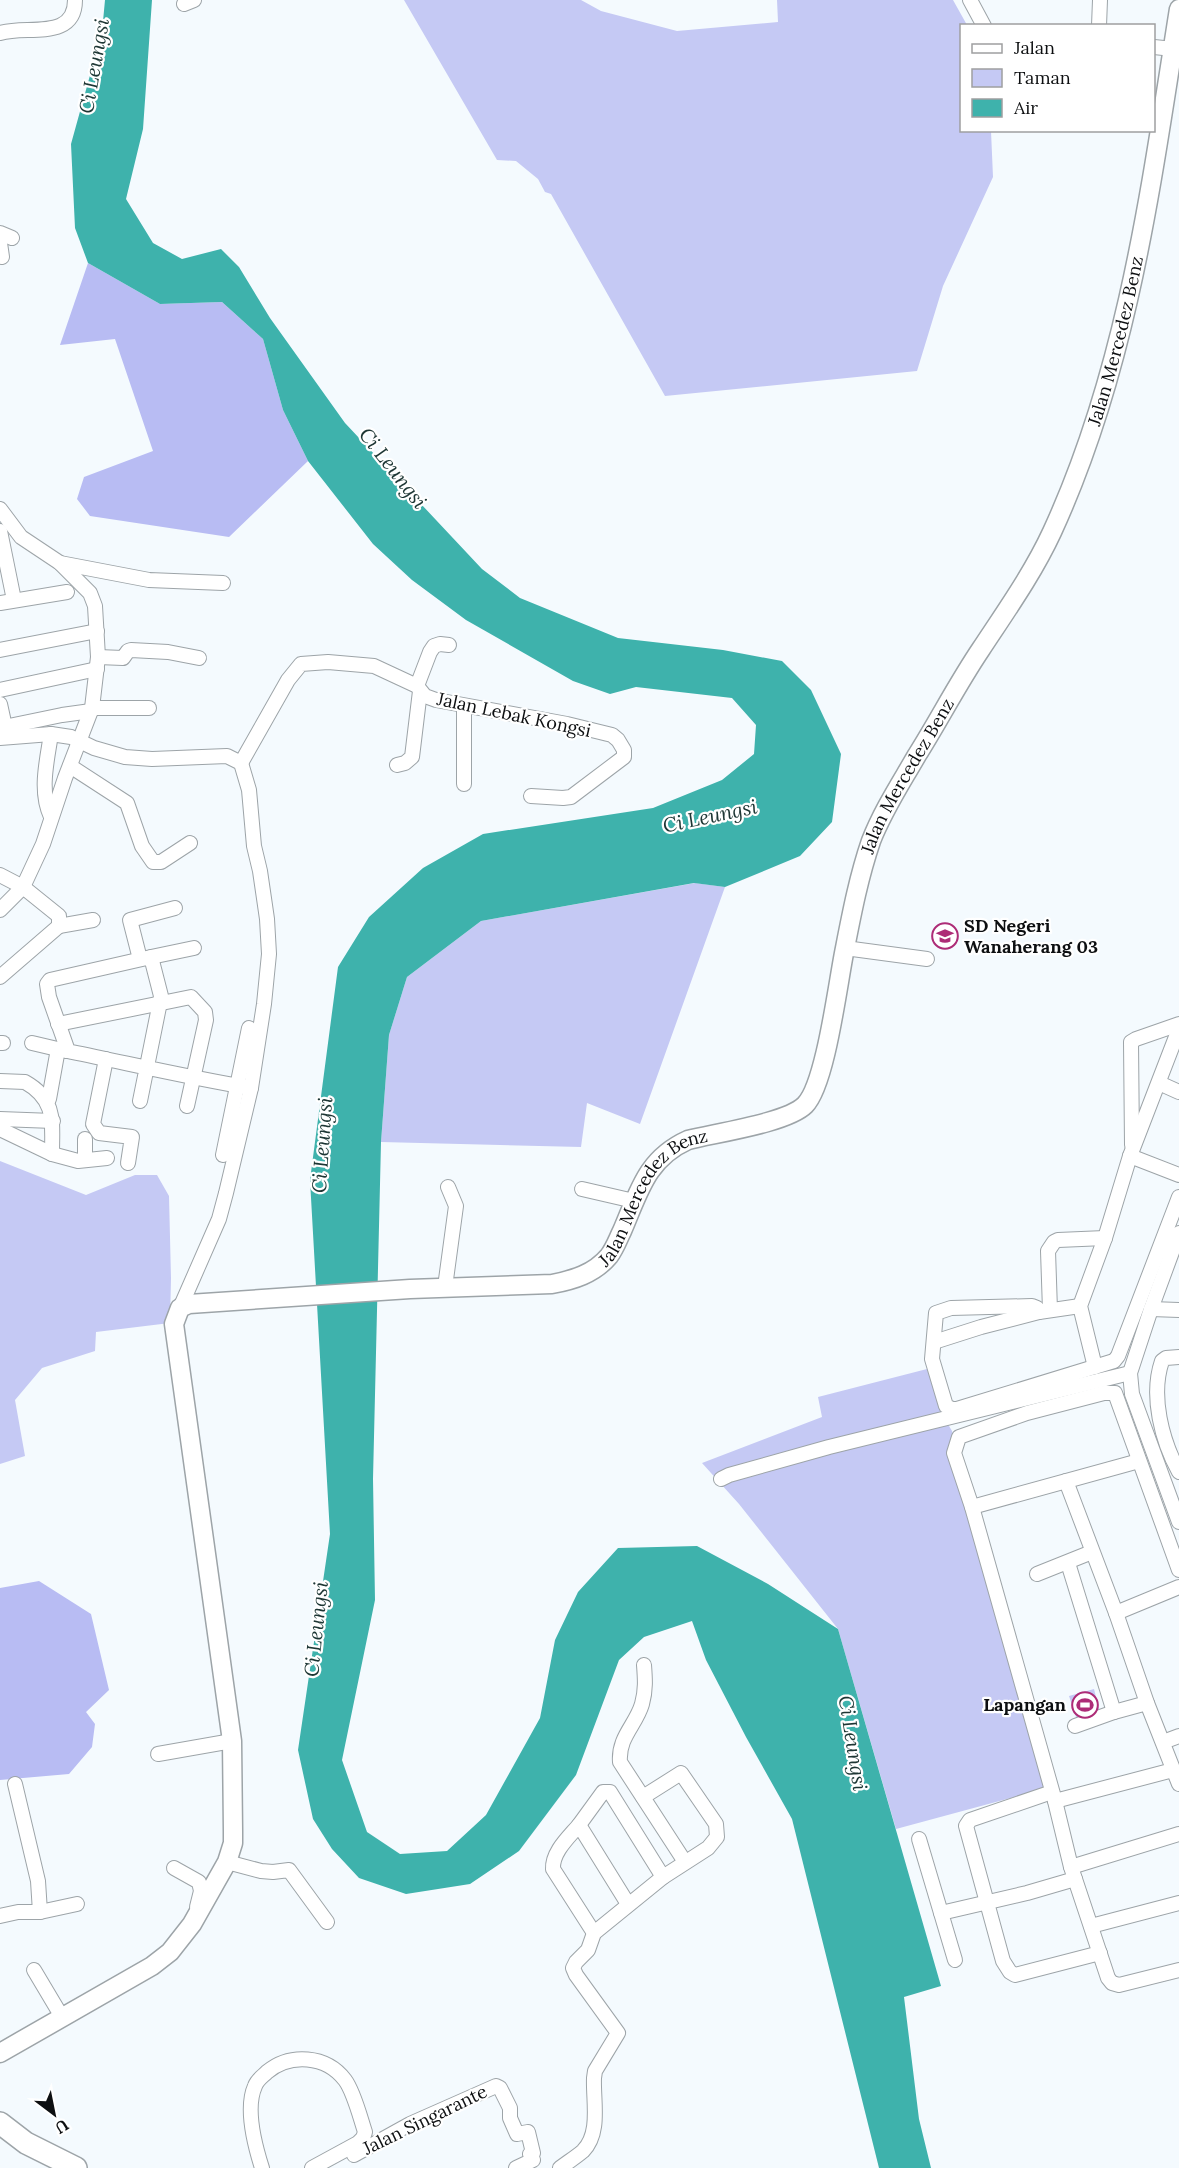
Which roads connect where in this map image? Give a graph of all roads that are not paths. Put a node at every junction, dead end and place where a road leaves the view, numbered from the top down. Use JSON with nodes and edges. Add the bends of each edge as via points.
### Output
{"nodes":[{"id":1,"x":75,"y":0,"type":"edge"},
{"id":2,"x":970,"y":0,"type":"edge"},
{"id":3,"x":1100,"y":0,"type":"edge"},
{"id":4,"x":1179,"y":9,"type":"edge"},
{"id":5,"x":983,"y":24,"type":"edge"},
{"id":6,"x":1100,"y":24,"type":"edge"},
{"id":7,"x":0,"y":33,"type":"edge"},
{"id":8,"x":1155,"y":47,"type":"edge"},
{"id":9,"x":1173,"y":49,"type":"junction"},
{"id":10,"x":4,"y":238,"type":"edge"},
{"id":11,"x":2,"y":257,"type":"dead end"},
{"id":12,"x":0,"y":509,"type":"edge"},
{"id":13,"x":0,"y":531,"type":"edge"},
{"id":14,"x":3,"y":556,"type":"edge"},
{"id":15,"x":60,"y":564,"type":"junction"},
{"id":16,"x":223,"y":583,"type":"dead end"},
{"id":17,"x":67,"y":592,"type":"dead end"},
{"id":18,"x":14,"y":600,"type":"junction"},
{"id":19,"x":0,"y":603,"type":"edge"},
{"id":20,"x":97,"y":631,"type":"junction"},
{"id":21,"x":449,"y":645,"type":"dead end"},
{"id":22,"x":0,"y":650,"type":"edge"},
{"id":23,"x":199,"y":658,"type":"dead end"},
{"id":24,"x":98,"y":663,"type":"junction"},
{"id":25,"x":418,"y":688,"type":"junction"},
{"id":26,"x":0,"y":690,"type":"edge"},
{"id":27,"x":0,"y":704,"type":"edge"},
{"id":28,"x":464,"y":707,"type":"junction"},
{"id":29,"x":149,"y":708,"type":"dead end"},
{"id":30,"x":92,"y":710,"type":"junction"},
{"id":31,"x":2,"y":731,"type":"edge"},
{"id":32,"x":51,"y":734,"type":"junction"},
{"id":33,"x":81,"y":740,"type":"junction"},
{"id":34,"x":241,"y":763,"type":"junction"},
{"id":35,"x":397,"y":765,"type":"dead end"},
{"id":36,"x":70,"y":766,"type":"junction"},
{"id":37,"x":464,"y":784,"type":"dead end"},
{"id":38,"x":531,"y":796,"type":"dead end"},
{"id":39,"x":51,"y":817,"type":"junction"},
{"id":40,"x":190,"y":843,"type":"dead end"},
{"id":41,"x":0,"y":875,"type":"edge"},
{"id":42,"x":23,"y":887,"type":"junction"},
{"id":43,"x":175,"y":908,"type":"dead end"},
{"id":44,"x":0,"y":910,"type":"edge"},
{"id":45,"x":93,"y":920,"type":"dead end"},
{"id":46,"x":59,"y":926,"type":"junction"},
{"id":47,"x":194,"y":948,"type":"dead end"},
{"id":48,"x":845,"y":948,"type":"junction"},
{"id":49,"x":145,"y":958,"type":"junction"},
{"id":50,"x":927,"y":960,"type":"dead end"},
{"id":51,"x":0,"y":977,"type":"edge"},
{"id":52,"x":160,"y":1002,"type":"junction"},
{"id":53,"x":58,"y":1024,"type":"junction"},
{"id":54,"x":1179,"y":1027,"type":"edge"},
{"id":55,"x":249,"y":1028,"type":"dead end"},
{"id":56,"x":32,"y":1043,"type":"dead end"},
{"id":57,"x":63,"y":1050,"type":"junction"},
{"id":58,"x":106,"y":1059,"type":"junction"},
{"id":59,"x":147,"y":1067,"type":"junction"},
{"id":60,"x":193,"y":1077,"type":"junction"},
{"id":61,"x":0,"y":1081,"type":"edge"},
{"id":62,"x":1159,"y":1083,"type":"junction"},
{"id":63,"x":244,"y":1087,"type":"junction"},
{"id":64,"x":1179,"y":1092,"type":"edge"},
{"id":65,"x":49,"y":1100,"type":"dead end"},
{"id":66,"x":140,"y":1101,"type":"dead end"},
{"id":67,"x":187,"y":1106,"type":"dead end"},
{"id":68,"x":0,"y":1119,"type":"edge"},
{"id":69,"x":52,"y":1121,"type":"junction"},
{"id":70,"x":0,"y":1129,"type":"edge"},
{"id":71,"x":85,"y":1139,"type":"dead end"},
{"id":72,"x":52,"y":1154,"type":"junction"},
{"id":73,"x":1131,"y":1154,"type":"junction"},
{"id":74,"x":223,"y":1155,"type":"dead end"},
{"id":75,"x":107,"y":1158,"type":"dead end"},
{"id":76,"x":85,"y":1160,"type":"junction"},
{"id":77,"x":128,"y":1163,"type":"dead end"},
{"id":78,"x":1179,"y":1175,"type":"edge"},
{"id":79,"x":448,"y":1187,"type":"dead end"},
{"id":80,"x":582,"y":1189,"type":"dead end"},
{"id":81,"x":1179,"y":1197,"type":"edge"},
{"id":82,"x":634,"y":1201,"type":"junction"},
{"id":83,"x":1179,"y":1233,"type":"edge"},
{"id":84,"x":1105,"y":1238,"type":"junction"},
{"id":85,"x":445,"y":1287,"type":"junction"},
{"id":86,"x":1080,"y":1306,"type":"junction"},
{"id":87,"x":180,"y":1308,"type":"junction"},
{"id":88,"x":1151,"y":1308,"type":"junction"},
{"id":89,"x":1179,"y":1310,"type":"edge"},
{"id":90,"x":1045,"y":1311,"type":"junction"},
{"id":91,"x":934,"y":1342,"type":"junction"},
{"id":92,"x":1179,"y":1358,"type":"edge"},
{"id":93,"x":1095,"y":1367,"type":"junction"},
{"id":94,"x":1130,"y":1373,"type":"junction"},
{"id":95,"x":1179,"y":1431,"type":"edge"},
{"id":96,"x":1164,"y":1432,"type":"junction"},
{"id":97,"x":1139,"y":1461,"type":"junction"},
{"id":98,"x":1179,"y":1472,"type":"edge"},
{"id":99,"x":721,"y":1479,"type":"dead end"},
{"id":100,"x":1066,"y":1481,"type":"junction"},
{"id":101,"x":972,"y":1507,"type":"junction"},
{"id":102,"x":1179,"y":1522,"type":"edge"},
{"id":103,"x":1092,"y":1552,"type":"junction"},
{"id":104,"x":1068,"y":1563,"type":"junction"},
{"id":105,"x":1179,"y":1570,"type":"edge"},
{"id":106,"x":1036,"y":1574,"type":"dead end"},
{"id":107,"x":1179,"y":1587,"type":"edge"},
{"id":108,"x":1116,"y":1613,"type":"junction"},
{"id":109,"x":644,"y":1665,"type":"dead end"},
{"id":110,"x":1147,"y":1703,"type":"junction"},
{"id":111,"x":1114,"y":1712,"type":"junction"},
{"id":112,"x":1075,"y":1726,"type":"dead end"},
{"id":113,"x":1179,"y":1736,"type":"edge"},
{"id":114,"x":1163,"y":1742,"type":"junction"},
{"id":115,"x":232,"y":1749,"type":"junction"},
{"id":116,"x":158,"y":1754,"type":"dead end"},
{"id":117,"x":1173,"y":1770,"type":"junction"},
{"id":118,"x":15,"y":1784,"type":"dead end"},
{"id":119,"x":1179,"y":1784,"type":"edge"},
{"id":120,"x":643,"y":1797,"type":"junction"},
{"id":121,"x":1054,"y":1797,"type":"junction"},
{"id":122,"x":579,"y":1825,"type":"junction"},
{"id":123,"x":1179,"y":1834,"type":"edge"},
{"id":124,"x":919,"y":1839,"type":"dead end"},
{"id":125,"x":227,"y":1862,"type":"junction"},
{"id":126,"x":685,"y":1862,"type":"junction"},
{"id":127,"x":174,"y":1868,"type":"dead end"},
{"id":128,"x":1073,"y":1873,"type":"junction"},
{"id":129,"x":663,"y":1877,"type":"junction"},
{"id":130,"x":1179,"y":1902,"type":"edge"},
{"id":131,"x":987,"y":1903,"type":"junction"},
{"id":132,"x":77,"y":1904,"type":"dead end"},
{"id":133,"x":628,"y":1904,"type":"junction"},
{"id":134,"x":40,"y":1912,"type":"junction"},
{"id":135,"x":199,"y":1912,"type":"junction"},
{"id":136,"x":941,"y":1913,"type":"junction"},
{"id":137,"x":0,"y":1916,"type":"edge"},
{"id":138,"x":327,"y":1922,"type":"dead end"},
{"id":139,"x":1091,"y":1926,"type":"junction"},
{"id":140,"x":594,"y":1934,"type":"junction"},
{"id":141,"x":1100,"y":1953,"type":"junction"},
{"id":142,"x":956,"y":1960,"type":"dead end"},
{"id":143,"x":34,"y":1970,"type":"dead end"},
{"id":144,"x":1179,"y":1970,"type":"edge"},
{"id":145,"x":62,"y":2017,"type":"junction"},
{"id":146,"x":0,"y":2053,"type":"edge"},
{"id":147,"x":0,"y":2123,"type":"edge"},
{"id":148,"x":26,"y":2143,"type":"junction"},
{"id":149,"x":48,"y":2168,"type":"edge"},
{"id":150,"x":75,"y":2168,"type":"edge"},
{"id":151,"x":262,"y":2168,"type":"edge"},
{"id":152,"x":312,"y":2168,"type":"edge"},
{"id":153,"x":331,"y":2168,"type":"edge"},
{"id":154,"x":516,"y":2168,"type":"edge"},
{"id":155,"x":560,"y":2168,"type":"edge"}],
"edges":[{"from":1,"to":7,"type":"street","via":[[71,19],[57,28]]},
{"from":2,"to":5,"type":"street"},
{"from":3,"to":6,"type":"street"},
{"from":4,"to":9,"type":"main road","name":"Jalan Mercedez Benz"},
{"from":8,"to":9,"type":"street"},
{"from":9,"to":48,"type":"main road","name":"Jalan Mercedez Benz","via":[[1127,311],[1074,478],[1030,572],[889,803],[865,859]]},
{"from":10,"to":11,"type":"street"},
{"from":12,"to":15,"type":"street","via":[[21,537]]},
{"from":13,"to":14,"type":"street"},
{"from":14,"to":18,"type":"street"},
{"from":15,"to":16,"type":"street","via":[[148,580]]},
{"from":15,"to":20,"type":"street","via":[[90,593]]},
{"from":17,"to":18,"type":"street"},
{"from":18,"to":19,"type":"street"},
{"from":20,"to":22,"type":"street"},
{"from":20,"to":24,"type":"street"},
{"from":21,"to":25,"type":"street","via":[[431,649]]},
{"from":23,"to":24,"type":"street","via":[[131,650],[123,658]]},
{"from":24,"to":26,"type":"street"},
{"from":24,"to":30,"type":"street"},
{"from":25,"to":28,"type":"street","name":"Jalan Lebak Kongsi","via":[[425,696]]},
{"from":25,"to":34,"type":"street","name":"Jalan Lebak Kongsi","via":[[374,666],[304,662],[288,680]]},
{"from":25,"to":35,"type":"street","via":[[412,757]]},
{"from":27,"to":31,"type":"street"},
{"from":28,"to":37,"type":"street"},
{"from":28,"to":38,"type":"street","name":"Jalan Lebak Kongsi","via":[[612,735],[624,750],[624,757],[571,797]]},
{"from":29,"to":30,"type":"street"},
{"from":30,"to":31,"type":"street"},
{"from":30,"to":33,"type":"street"},
{"from":31,"to":32,"type":"street"},
{"from":32,"to":33,"type":"street"},
{"from":32,"to":39,"type":"street","via":[[45,787]]},
{"from":33,"to":34,"type":"street","via":[[126,757],[227,756]]},
{"from":33,"to":36,"type":"street"},
{"from":34,"to":63,"type":"street","via":[[249,790],[269,954],[264,1004]]},
{"from":36,"to":39,"type":"street"},
{"from":36,"to":40,"type":"street","via":[[127,803],[142,846],[153,862],[161,862]]},
{"from":39,"to":42,"type":"street"},
{"from":41,"to":42,"type":"street"},
{"from":42,"to":44,"type":"street"},
{"from":42,"to":46,"type":"street","via":[[59,916]]},
{"from":43,"to":49,"type":"street","via":[[130,920]]},
{"from":45,"to":46,"type":"street"},
{"from":46,"to":51,"type":"street"},
{"from":47,"to":49,"type":"street"},
{"from":48,"to":50,"type":"street"},
{"from":48,"to":82,"type":"main road","name":"Jalan Mercedez Benz","via":[[828,1043],[814,1093],[807,1103],[784,1118],[674,1146],[649,1170]]},
{"from":49,"to":52,"type":"street"},
{"from":49,"to":53,"type":"street","via":[[50,980],[47,988]]},
{"from":52,"to":53,"type":"street"},
{"from":52,"to":59,"type":"street"},
{"from":52,"to":60,"type":"street","via":[[191,997],[205,1012]]},
{"from":53,"to":57,"type":"street"},
{"from":54,"to":62,"type":"street"},
{"from":54,"to":73,"type":"street","via":[[1131,1042]]},
{"from":55,"to":63,"type":"street"},
{"from":56,"to":57,"type":"street"},
{"from":57,"to":58,"type":"street"},
{"from":57,"to":65,"type":"street"},
{"from":58,"to":59,"type":"street"},
{"from":58,"to":77,"type":"street","via":[[93,1124],[99,1133],[132,1137]]},
{"from":59,"to":60,"type":"street"},
{"from":59,"to":66,"type":"street"},
{"from":60,"to":63,"type":"street"},
{"from":60,"to":67,"type":"street"},
{"from":61,"to":69,"type":"street","via":[[28,1084],[50,1109]]},
{"from":62,"to":64,"type":"street"},
{"from":62,"to":73,"type":"street"},
{"from":63,"to":74,"type":"street"},
{"from":63,"to":87,"type":"street","via":[[219,1219]]},
{"from":68,"to":69,"type":"street"},
{"from":69,"to":72,"type":"street"},
{"from":70,"to":72,"type":"street"},
{"from":71,"to":76,"type":"street"},
{"from":72,"to":76,"type":"street"},
{"from":73,"to":78,"type":"street"},
{"from":73,"to":84,"type":"street"},
{"from":75,"to":76,"type":"street"},
{"from":79,"to":85,"type":"street","via":[[456,1206]]},
{"from":80,"to":82,"type":"street"},
{"from":81,"to":93,"type":"street","via":[[1118,1356]]},
{"from":82,"to":85,"type":"main road","name":"Jalan Mercedez Benz","via":[[609,1256],[587,1274],[552,1284]]},
{"from":83,"to":88,"type":"street"},
{"from":84,"to":86,"type":"street"},
{"from":84,"to":90,"type":"street","via":[[1058,1240],[1050,1246]]},
{"from":85,"to":87,"type":"main road","name":"Jalan Mercedez Benz","via":[[189,1304]]},
{"from":86,"to":90,"type":"street"},
{"from":86,"to":93,"type":"street"},
{"from":87,"to":115,"type":"main road","via":[[174,1324]]},
{"from":88,"to":89,"type":"street"},
{"from":88,"to":94,"type":"street"},
{"from":90,"to":91,"type":"street"},
{"from":90,"to":91,"type":"street","via":[[1032,1306],[945,1309],[936,1313]]},
{"from":91,"to":93,"type":"street","via":[[932,1359],[946,1406],[952,1409]]},
{"from":92,"to":96,"type":"street","via":[[1166,1358],[1160,1367],[1156,1392]]},
{"from":94,"to":99,"type":"street","via":[[829,1447]]},
{"from":94,"to":102,"type":"street","via":[[1132,1394]]},
{"from":95,"to":96,"type":"street"},
{"from":96,"to":98,"type":"street"},
{"from":97,"to":100,"type":"street"},
{"from":97,"to":101,"type":"street","via":[[1115,1394],[1104,1393],[1027,1413],[959,1437],[954,1453]]},
{"from":97,"to":105,"type":"street"},
{"from":100,"to":101,"type":"street"},
{"from":100,"to":103,"type":"street"},
{"from":101,"to":121,"type":"street"},
{"from":103,"to":104,"type":"street"},
{"from":103,"to":108,"type":"street"},
{"from":104,"to":106,"type":"street"},
{"from":104,"to":111,"type":"street"},
{"from":107,"to":108,"type":"street"},
{"from":108,"to":110,"type":"street"},
{"from":109,"to":120,"type":"street","via":[[642,1705],[628,1729],[620,1755],[620,1762]]},
{"from":110,"to":111,"type":"street"},
{"from":110,"to":114,"type":"street"},
{"from":111,"to":112,"type":"street"},
{"from":113,"to":114,"type":"street"},
{"from":114,"to":117,"type":"street"},
{"from":115,"to":116,"type":"street"},
{"from":115,"to":125,"type":"main road","via":[[232,1843]]},
{"from":117,"to":119,"type":"street"},
{"from":117,"to":121,"type":"street"},
{"from":118,"to":134,"type":"street","via":[[38,1881]]},
{"from":120,"to":126,"type":"street"},
{"from":120,"to":126,"type":"street","via":[[681,1773],[716,1824],[716,1840]]},
{"from":121,"to":128,"type":"street"},
{"from":121,"to":131,"type":"street","via":[[966,1823]]},
{"from":122,"to":129,"type":"street","via":[[603,1792],[610,1792]]},
{"from":122,"to":133,"type":"street"},
{"from":122,"to":140,"type":"street","via":[[552,1864]]},
{"from":123,"to":128,"type":"street"},
{"from":124,"to":136,"type":"street"},
{"from":125,"to":135,"type":"main road"},
{"from":125,"to":138,"type":"street","via":[[261,1871],[292,1872]]},
{"from":126,"to":129,"type":"street"},
{"from":127,"to":135,"type":"street","via":[[199,1882]]},
{"from":128,"to":131,"type":"street"},
{"from":128,"to":139,"type":"street"},
{"from":129,"to":133,"type":"street"},
{"from":130,"to":139,"type":"street"},
{"from":131,"to":136,"type":"street"},
{"from":131,"to":141,"type":"street","via":[[1003,1961],[1012,1974]]},
{"from":132,"to":134,"type":"street"},
{"from":133,"to":140,"type":"street"},
{"from":134,"to":137,"type":"street","via":[[18,1911]]},
{"from":135,"to":145,"type":"main road","via":[[171,1952]]},
{"from":136,"to":142,"type":"street"},
{"from":139,"to":141,"type":"street"},
{"from":140,"to":155,"type":"street","via":[[588,1950],[573,1968],[618,2033],[595,2071],[592,2138],[584,2150]]},
{"from":141,"to":144,"type":"street","via":[[1112,1983]]},
{"from":143,"to":145,"type":"street"},
{"from":145,"to":146,"type":"main road"},
{"from":147,"to":148,"type":"highway"},
{"from":148,"to":149,"type":"highway"},
{"from":148,"to":150,"type":"highway"},
{"from":151,"to":152,"type":"street","via":[[253,2133],[254,2088],[278,2065],[305,2059],[328,2065],[346,2082],[365,2132],[358,2143]]},
{"from":153,"to":154,"type":"street","name":"Jalan Singarante","via":[[410,2124],[494,2087],[500,2088],[510,2108],[517,2134],[528,2132],[533,2160]]}]}
